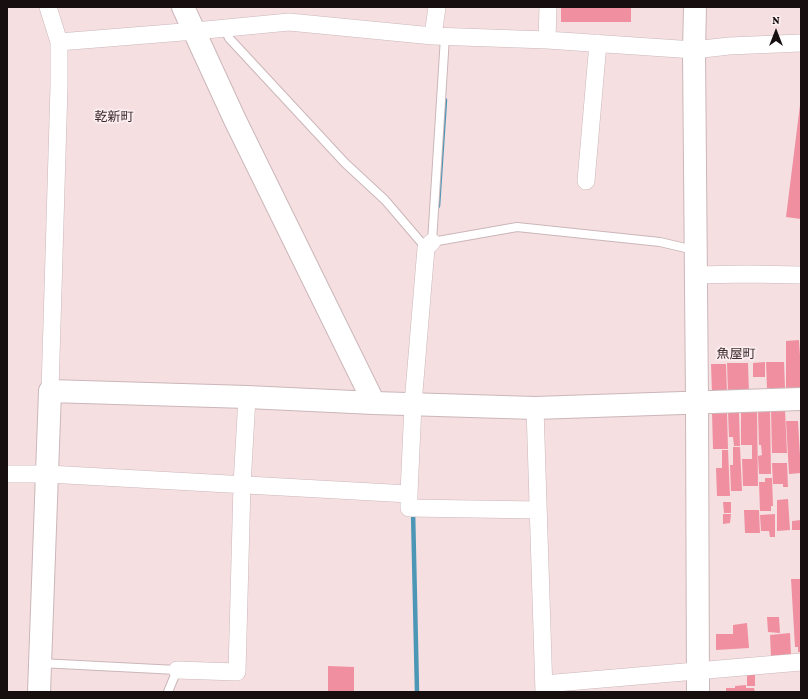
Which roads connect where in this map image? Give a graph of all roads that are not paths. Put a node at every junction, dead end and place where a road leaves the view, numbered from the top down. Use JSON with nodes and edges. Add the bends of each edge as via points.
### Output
{"nodes":[{"id":1,"x":48,"y":7,"type":"edge"},
{"id":2,"x":183,"y":7,"type":"edge"},
{"id":3,"x":437,"y":7,"type":"edge"},
{"id":4,"x":548,"y":7,"type":"edge"},
{"id":5,"x":695,"y":7,"type":"edge"},
{"id":6,"x":224,"y":28,"type":"junction"},
{"id":7,"x":194,"y":31,"type":"junction"},
{"id":8,"x":439,"y":36,"type":"junction"},
{"id":9,"x":547,"y":40,"type":"junction"},
{"id":10,"x":59,"y":42,"type":"junction"},
{"id":11,"x":598,"y":43,"type":"junction"},
{"id":12,"x":801,"y":43,"type":"edge"},
{"id":13,"x":694,"y":50,"type":"junction"},
{"id":14,"x":586,"y":181,"type":"dead end"},
{"id":15,"x":429,"y":245,"type":"junction"},
{"id":16,"x":695,"y":250,"type":"junction"},
{"id":17,"x":695,"y":275,"type":"junction"},
{"id":18,"x":801,"y":275,"type":"edge"},
{"id":19,"x":50,"y":391,"type":"junction"},
{"id":20,"x":247,"y":398,"type":"junction"},
{"id":21,"x":801,"y":399,"type":"edge"},
{"id":22,"x":697,"y":402,"type":"junction"},
{"id":23,"x":374,"y":403,"type":"junction"},
{"id":24,"x":413,"y":404,"type":"junction"},
{"id":25,"x":535,"y":408,"type":"junction"},
{"id":26,"x":7,"y":474,"type":"edge"},
{"id":27,"x":48,"y":474,"type":"junction"},
{"id":28,"x":242,"y":485,"type":"junction"},
{"id":29,"x":409,"y":494,"type":"junction"},
{"id":30,"x":538,"y":510,"type":"junction"},
{"id":31,"x":801,"y":662,"type":"edge"},
{"id":32,"x":40,"y":663,"type":"junction"},
{"id":33,"x":177,"y":670,"type":"junction"},
{"id":34,"x":698,"y":682,"type":"edge"},
{"id":35,"x":544,"y":688,"type":"edge"},
{"id":36,"x":40,"y":692,"type":"edge"},
{"id":37,"x":168,"y":692,"type":"edge"}],
"edges":[{"from":1,"to":10,"type":"street"},
{"from":2,"to":7,"type":"street"},
{"from":3,"to":8,"type":"street"},
{"from":4,"to":9,"type":"street"},
{"from":5,"to":13,"type":"street"},
{"from":6,"to":7,"type":"street"},
{"from":6,"to":8,"type":"street","via":[[289,22]]},
{"from":6,"to":15,"type":"lane","via":[[229,38],[345,163]]},
{"from":7,"to":10,"type":"street"},
{"from":7,"to":23,"type":"street"},
{"from":8,"to":9,"type":"street"},
{"from":8,"to":15,"type":"lane"},
{"from":9,"to":11,"type":"street"},
{"from":10,"to":19,"type":"street"},
{"from":11,"to":13,"type":"street"},
{"from":11,"to":14,"type":"street"},
{"from":12,"to":13,"type":"street"},
{"from":13,"to":16,"type":"street"},
{"from":15,"to":16,"type":"lane","via":[[517,227],[660,242]]},
{"from":15,"to":24,"type":"street"},
{"from":16,"to":17,"type":"street"},
{"from":17,"to":18,"type":"street"},
{"from":17,"to":22,"type":"street"},
{"from":19,"to":20,"type":"street"},
{"from":19,"to":27,"type":"street"},
{"from":20,"to":23,"type":"street"},
{"from":20,"to":28,"type":"street"},
{"from":21,"to":22,"type":"street"},
{"from":22,"to":25,"type":"street"},
{"from":22,"to":34,"type":"street"},
{"from":23,"to":24,"type":"street"},
{"from":24,"to":25,"type":"street"},
{"from":24,"to":29,"type":"street"},
{"from":25,"to":30,"type":"street"},
{"from":26,"to":27,"type":"street"},
{"from":27,"to":28,"type":"street"},
{"from":27,"to":32,"type":"street"},
{"from":28,"to":29,"type":"street"},
{"from":28,"to":33,"type":"street","via":[[237,672]]},
{"from":29,"to":30,"type":"street","via":[[409,508]]},
{"from":30,"to":35,"type":"street"},
{"from":31,"to":34,"type":"street"},
{"from":32,"to":33,"type":"lane"},
{"from":32,"to":36,"type":"street"},
{"from":33,"to":37,"type":"lane"},
{"from":34,"to":35,"type":"street"}]}
